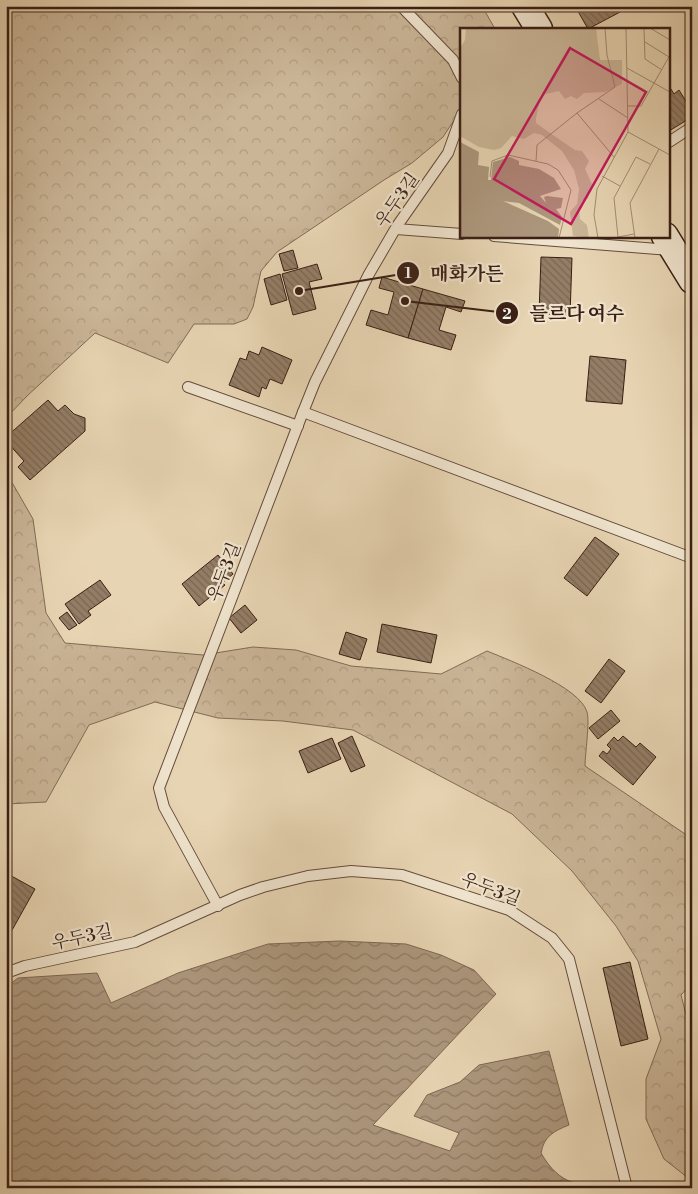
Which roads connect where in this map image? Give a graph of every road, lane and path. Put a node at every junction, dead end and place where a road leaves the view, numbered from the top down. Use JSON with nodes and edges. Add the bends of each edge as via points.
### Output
{"nodes":[{"id":1,"x":401,"y":6,"type":"edge"},
{"id":2,"x":525,"y":6,"type":"edge"},
{"id":3,"x":537,"y":28,"type":"edge"},
{"id":4,"x":460,"y":75,"type":"edge"},
{"id":5,"x":460,"y":120,"type":"edge"},
{"id":6,"x":692,"y":127,"type":"edge"},
{"id":7,"x":670,"y":141,"type":"edge"},
{"id":8,"x":396,"y":229,"type":"junction"},
{"id":9,"x":460,"y":234,"type":"edge"},
{"id":10,"x":544,"y":238,"type":"edge"},
{"id":11,"x":669,"y":243,"type":"edge"},
{"id":12,"x":692,"y":280,"type":"edge"},
{"id":13,"x":188,"y":387,"type":"dead end"},
{"id":14,"x":302,"y":412,"type":"junction"},
{"id":15,"x":298,"y":426,"type":"junction"},
{"id":16,"x":692,"y":558,"type":"edge"},
{"id":17,"x":218,"y":906,"type":"junction"},
{"id":18,"x":6,"y":973,"type":"edge"},
{"id":19,"x":627,"y":1188,"type":"edge"}],
"edges":[{"from":1,"to":4,"type":"lane","via":[[448,55]]},
{"from":2,"to":3,"type":"street"},
{"from":5,"to":8,"type":"lane","name":"우두3길","via":[[448,153]]},
{"from":6,"to":7,"type":"lane"},
{"from":8,"to":9,"type":"lane"},
{"from":8,"to":14,"type":"lane","name":"우두3길","via":[[345,320]]},
{"from":10,"to":11,"type":"lane"},
{"from":11,"to":12,"type":"street"},
{"from":13,"to":15,"type":"lane"},
{"from":14,"to":15,"type":"lane","name":"우두3길"},
{"from":14,"to":16,"type":"lane"},
{"from":15,"to":17,"type":"lane","name":"우두3길","via":[[159,788],[164,807]]},
{"from":17,"to":18,"type":"lane","name":"우두3길","via":[[135,942]]},
{"from":17,"to":19,"type":"lane","name":"우두3길","via":[[248,892],[308,876],[376,872],[402,875],[509,910],[552,938],[569,959]]}]}
